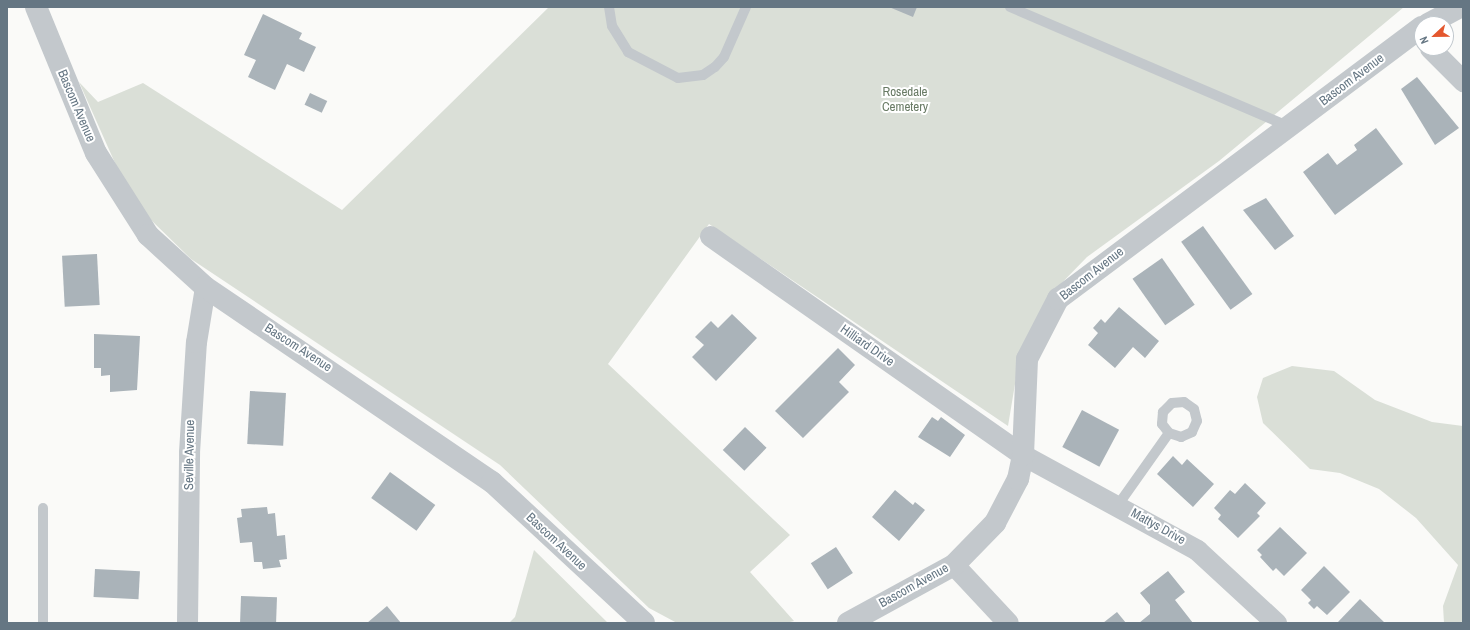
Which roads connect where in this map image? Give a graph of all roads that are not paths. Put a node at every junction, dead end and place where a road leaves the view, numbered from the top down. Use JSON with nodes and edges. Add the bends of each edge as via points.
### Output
{"nodes":[{"id":1,"x":36,"y":7,"type":"edge"},
{"id":2,"x":609,"y":7,"type":"edge"},
{"id":3,"x":746,"y":7,"type":"edge"},
{"id":4,"x":1010,"y":7,"type":"edge"},
{"id":5,"x":1460,"y":7,"type":"edge"},
{"id":6,"x":1445,"y":16,"type":"edge"},
{"id":7,"x":1414,"y":36,"type":"edge"},
{"id":8,"x":1438,"y":56,"type":"edge"},
{"id":9,"x":1463,"y":81,"type":"edge"},
{"id":10,"x":1290,"y":127,"type":"junction"},
{"id":11,"x":710,"y":236,"type":"dead end"},
{"id":12,"x":205,"y":287,"type":"junction"},
{"id":13,"x":1169,"y":433,"type":"dead end"},
{"id":14,"x":1023,"y":455,"type":"junction"},
{"id":15,"x":1118,"y":505,"type":"junction"},
{"id":16,"x":43,"y":508,"type":"dead end"},
{"id":17,"x":954,"y":564,"type":"junction"},
{"id":18,"x":43,"y":623,"type":"edge"},
{"id":19,"x":188,"y":623,"type":"edge"},
{"id":20,"x":644,"y":623,"type":"edge"},
{"id":21,"x":848,"y":623,"type":"edge"},
{"id":22,"x":1008,"y":623,"type":"edge"},
{"id":23,"x":1276,"y":623,"type":"edge"}],
"edges":[{"from":1,"to":12,"type":"street","name":"Bascom Avenue","via":[[96,153],[119,194],[148,235]]},
{"from":2,"to":3,"type":"lane","via":[[612,26],[628,52],[678,78],[703,74],[715,67],[724,57]]},
{"from":4,"to":10,"type":"lane"},
{"from":5,"to":6,"type":"street","name":"Bascom Avenue"},
{"from":7,"to":10,"type":"street","name":"Bascom Avenue"},
{"from":8,"to":9,"type":"street"},
{"from":10,"to":14,"type":"street","name":"Bascom Avenue","via":[[1058,299],[1027,358]]},
{"from":11,"to":14,"type":"street","name":"Hilliard Drive"},
{"from":12,"to":19,"type":"street","name":"Seville Avenue","via":[[196,342],[189,452]]},
{"from":12,"to":20,"type":"street","name":"Bascom Avenue","via":[[492,482]]},
{"from":13,"to":15,"type":"lane"},
{"from":14,"to":15,"type":"street","name":"Mattys Drive"},
{"from":14,"to":17,"type":"street","name":"Bascom Avenue","via":[[1018,479],[995,523]]},
{"from":15,"to":23,"type":"street","name":"Mattys Drive","via":[[1197,550]]},
{"from":16,"to":18,"type":"lane"},
{"from":17,"to":21,"type":"street","name":"Bascom Avenue"},
{"from":17,"to":22,"type":"street"}]}
